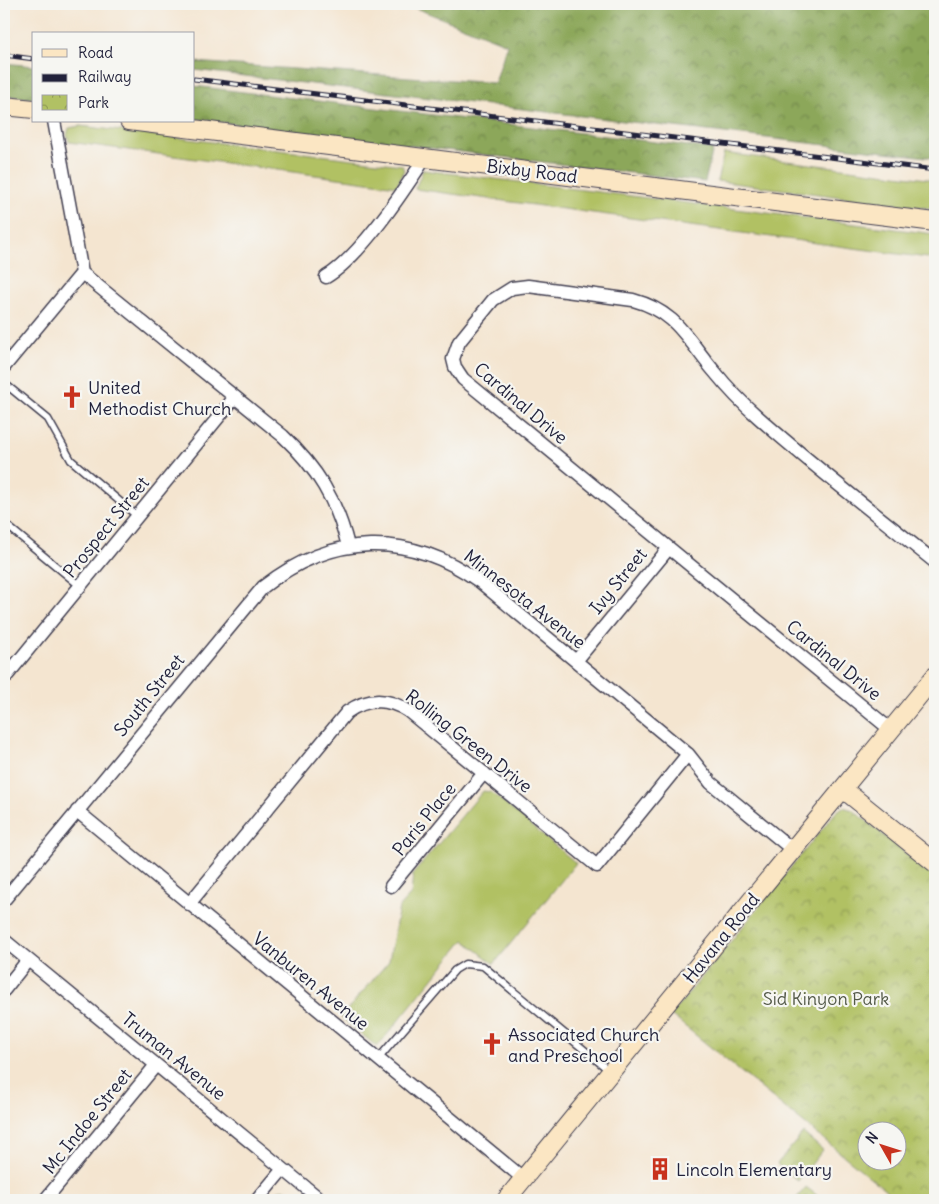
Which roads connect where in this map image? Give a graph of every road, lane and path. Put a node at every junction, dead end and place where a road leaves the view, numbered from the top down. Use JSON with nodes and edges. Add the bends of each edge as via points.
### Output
{"nodes":[{"id":1,"x":4,"y":106,"type":"edge"},
{"id":2,"x":32,"y":109,"type":"edge"},
{"id":3,"x":54,"y":122,"type":"edge"},
{"id":4,"x":137,"y":122,"type":"edge"},
{"id":5,"x":425,"y":158,"type":"junction"},
{"id":6,"x":935,"y":222,"type":"edge"},
{"id":7,"x":82,"y":273,"type":"junction"},
{"id":8,"x":326,"y":277,"type":"dead end"},
{"id":9,"x":4,"y":367,"type":"edge"},
{"id":10,"x":4,"y":383,"type":"edge"},
{"id":11,"x":235,"y":397,"type":"junction"},
{"id":12,"x":138,"y":516,"type":"junction"},
{"id":13,"x":4,"y":523,"type":"edge"},
{"id":14,"x":348,"y":546,"type":"junction"},
{"id":15,"x":669,"y":548,"type":"junction"},
{"id":16,"x":935,"y":562,"type":"edge"},
{"id":17,"x":80,"y":586,"type":"junction"},
{"id":18,"x":576,"y":661,"type":"junction"},
{"id":19,"x":935,"y":676,"type":"edge"},
{"id":20,"x":4,"y":679,"type":"edge"},
{"id":21,"x":891,"y":730,"type":"junction"},
{"id":22,"x":688,"y":754,"type":"junction"},
{"id":23,"x":484,"y":773,"type":"junction"},
{"id":24,"x":843,"y":789,"type":"junction"},
{"id":25,"x":76,"y":811,"type":"junction"},
{"id":26,"x":793,"y":850,"type":"junction"},
{"id":27,"x":935,"y":863,"type":"edge"},
{"id":28,"x":391,"y":886,"type":"dead end"},
{"id":29,"x":4,"y":900,"type":"edge"},
{"id":30,"x":189,"y":904,"type":"junction"},
{"id":31,"x":4,"y":940,"type":"edge"},
{"id":32,"x":28,"y":960,"type":"junction"},
{"id":33,"x":4,"y":990,"type":"edge"},
{"id":34,"x":378,"y":1059,"type":"junction"},
{"id":35,"x":156,"y":1065,"type":"junction"},
{"id":36,"x":611,"y":1073,"type":"junction"},
{"id":37,"x":283,"y":1169,"type":"junction"},
{"id":38,"x":524,"y":1179,"type":"junction"},
{"id":39,"x":45,"y":1200,"type":"edge"},
{"id":40,"x":257,"y":1200,"type":"edge"},
{"id":41,"x":321,"y":1200,"type":"edge"},
{"id":42,"x":506,"y":1200,"type":"edge"}],
"edges":[{"from":1,"to":2,"type":"main road"},
{"from":3,"to":7,"type":"street"},
{"from":4,"to":5,"type":"main road","name":"Bixby Road"},
{"from":5,"to":6,"type":"main road","name":"Bixby Road"},
{"from":5,"to":8,"type":"street","via":[[403,193],[346,263]]},
{"from":7,"to":9,"type":"street"},
{"from":7,"to":11,"type":"street"},
{"from":10,"to":12,"type":"lane","via":[[48,420],[71,460]]},
{"from":11,"to":12,"type":"street","name":"Prospect Street"},
{"from":11,"to":14,"type":"street","via":[[284,436],[317,473],[338,511]]},
{"from":12,"to":17,"type":"street","name":"Prospect Street"},
{"from":13,"to":17,"type":"lane"},
{"from":14,"to":18,"type":"street","name":"Minnesota Avenue","via":[[398,546],[441,558],[479,581]]},
{"from":14,"to":25,"type":"street","name":"South Street","via":[[300,562],[263,587]]},
{"from":15,"to":16,"type":"street","name":"Cardinal Drive","via":[[458,375],[453,359],[455,350],[502,293],[528,286],[633,300],[661,310],[684,330],[713,370],[759,418]]},
{"from":15,"to":18,"type":"street","name":"Ivy Street"},
{"from":15,"to":21,"type":"street","name":"Cardinal Drive"},
{"from":17,"to":20,"type":"street","name":"Prospect Street"},
{"from":18,"to":22,"type":"street","name":"Minnesota Avenue"},
{"from":19,"to":21,"type":"main road","name":"Havana Road"},
{"from":21,"to":24,"type":"main road","name":"Havana Road"},
{"from":22,"to":23,"type":"street","name":"Rolling Green Drive","via":[[596,866]]},
{"from":22,"to":26,"type":"street","name":"Minnesota Avenue","via":[[711,783]]},
{"from":23,"to":28,"type":"street","name":"Paris Place"},
{"from":23,"to":30,"type":"street","name":"Rolling Green Drive","via":[[400,705],[378,700],[356,706],[347,712]]},
{"from":24,"to":26,"type":"main road","name":"Havana Road"},
{"from":24,"to":27,"type":"main road"},
{"from":25,"to":29,"type":"street","name":"South Street"},
{"from":25,"to":30,"type":"street","name":"Vanburen Avenue"},
{"from":26,"to":36,"type":"main road","name":"Havana Road"},
{"from":30,"to":34,"type":"street","name":"Vanburen Avenue"},
{"from":31,"to":32,"type":"street","name":"Truman Avenue"},
{"from":32,"to":33,"type":"street"},
{"from":32,"to":35,"type":"street","name":"Truman Avenue"},
{"from":34,"to":36,"type":"lane","via":[[454,970],[465,964],[483,966]]},
{"from":34,"to":38,"type":"street","name":"Vanburen Avenue"},
{"from":35,"to":37,"type":"street","name":"Truman Avenue"},
{"from":35,"to":39,"type":"street","name":"Mc Indoe Street"},
{"from":36,"to":38,"type":"main road","name":"Havana Road"},
{"from":37,"to":40,"type":"street"},
{"from":37,"to":41,"type":"street","name":"Truman Avenue"},
{"from":38,"to":42,"type":"main road","name":"Havana Road"}]}
